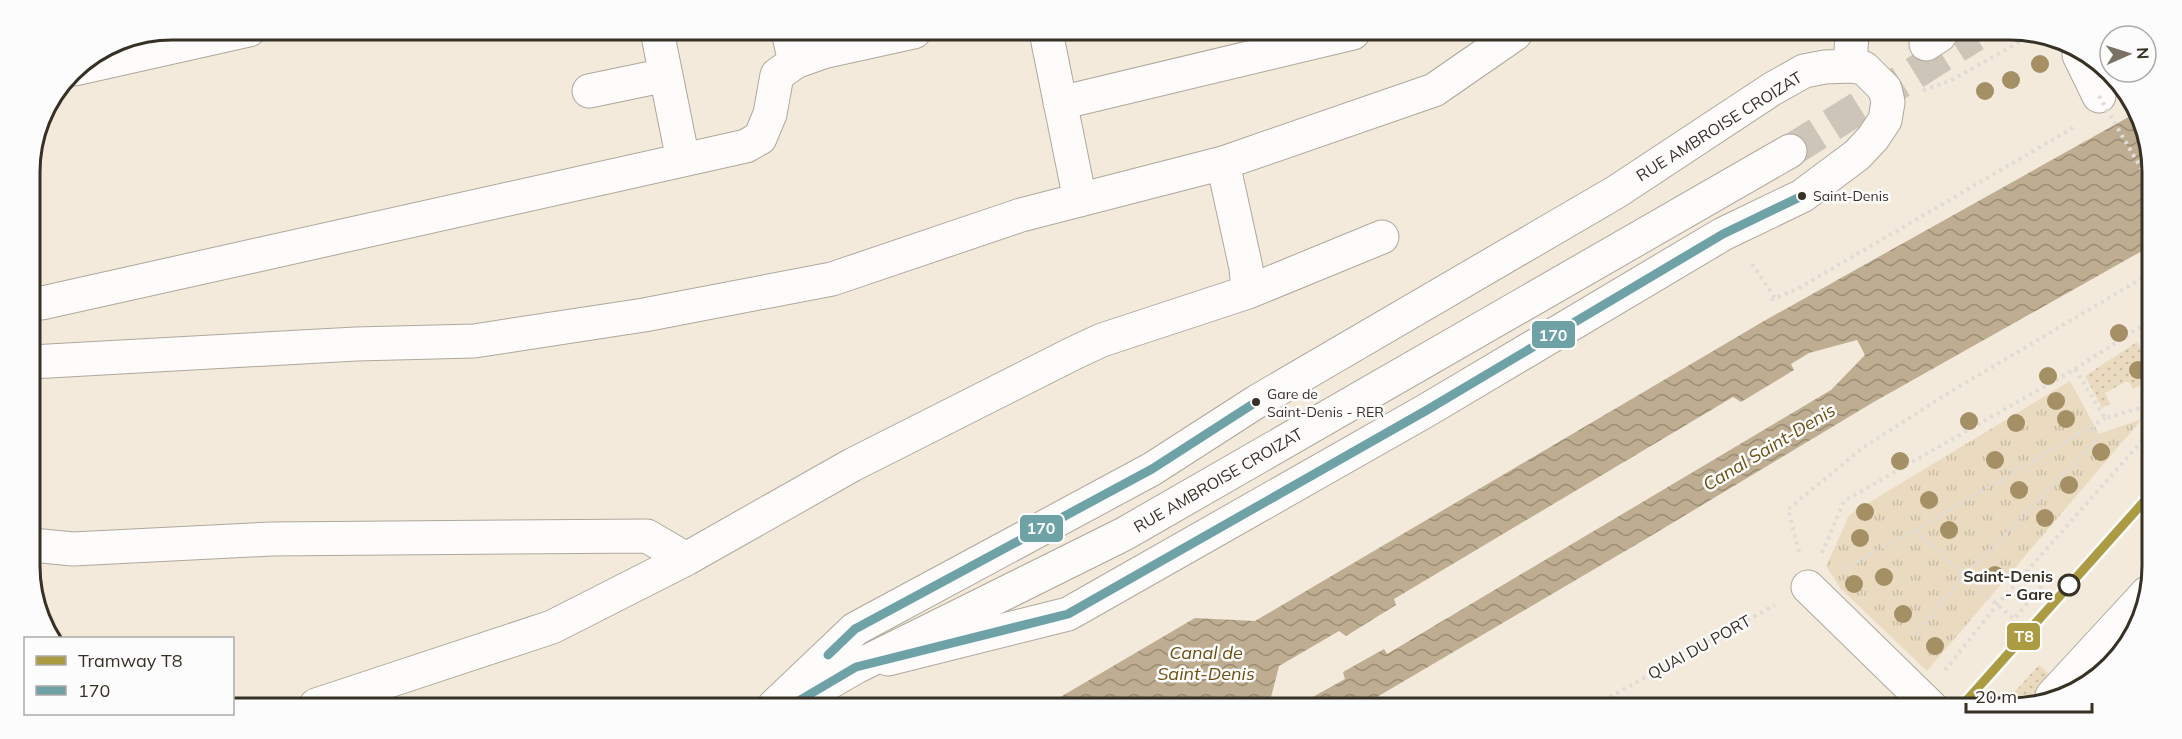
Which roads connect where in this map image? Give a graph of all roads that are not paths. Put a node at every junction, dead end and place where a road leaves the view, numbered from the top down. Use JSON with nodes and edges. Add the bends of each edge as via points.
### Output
{"nodes":[{"id":1,"x":204,"y":40,"type":"edge"},
{"id":2,"x":659,"y":40,"type":"edge"},
{"id":3,"x":878,"y":40,"type":"edge"},
{"id":4,"x":1048,"y":40,"type":"edge"},
{"id":5,"x":1324,"y":40,"type":"edge"},
{"id":6,"x":1506,"y":40,"type":"edge"},
{"id":7,"x":792,"y":47,"type":"edge"},
{"id":8,"x":1851,"y":50,"type":"edge"},
{"id":9,"x":2082,"y":62,"type":"edge"},
{"id":10,"x":98,"y":64,"type":"edge"},
{"id":11,"x":666,"y":75,"type":"junction"},
{"id":12,"x":589,"y":91,"type":"dead end"},
{"id":13,"x":1060,"y":103,"type":"junction"},
{"id":14,"x":2101,"y":107,"type":"road end"},
{"id":15,"x":1791,"y":151,"type":"tunnel mouth"},
{"id":16,"x":683,"y":160,"type":"junction"},
{"id":17,"x":1223,"y":163,"type":"junction"},
{"id":18,"x":1080,"y":200,"type":"junction"},
{"id":19,"x":1382,"y":237,"type":"dead end"},
{"id":20,"x":1248,"y":292,"type":"junction"},
{"id":21,"x":41,"y":303,"type":"edge"},
{"id":22,"x":41,"y":361,"type":"edge"},
{"id":23,"x":40,"y":546,"type":"edge"},
{"id":24,"x":686,"y":559,"type":"junction"},
{"id":25,"x":1808,"y":587,"type":"road end"},
{"id":26,"x":2135,"y":606,"type":"edge"},
{"id":27,"x":856,"y":666,"type":"junction"},
{"id":28,"x":2059,"y":688,"type":"edge"},
{"id":29,"x":337,"y":698,"type":"edge"},
{"id":30,"x":782,"y":698,"type":"edge"},
{"id":31,"x":802,"y":698,"type":"edge"},
{"id":32,"x":1916,"y":698,"type":"edge"}],
"edges":[{"from":1,"to":10,"type":"main road"},
{"from":2,"to":11,"type":"main road"},
{"from":3,"to":7,"type":"main road","via":[[823,52]]},
{"from":4,"to":13,"type":"main road"},
{"from":5,"to":13,"type":"main road"},
{"from":6,"to":17,"type":"main road","via":[[1434,90]]},
{"from":7,"to":16,"type":"main road","via":[[777,75],[770,114],[760,138],[746,146]]},
{"from":8,"to":27,"type":"main road","name":"RUE AMBROISE CROIZAT","via":[[1885,88],[1885,120],[1857,155],[1802,196],[1723,234],[1427,410],[1068,614]]},
{"from":8,"to":30,"type":"main road","name":"RUE AMBROISE CROIZAT","via":[[1825,67],[1804,71],[1772,89],[1617,192],[1256,402],[1152,469],[855,629]]},
{"from":9,"to":14,"type":"main road"},
{"from":11,"to":12,"type":"main road"},
{"from":11,"to":16,"type":"main road"},
{"from":13,"to":18,"type":"main road"},
{"from":15,"to":27,"type":"main road","name":"RUE AMBROISE CROIZAT","via":[[1124,534]]},
{"from":16,"to":21,"type":"main road"},
{"from":17,"to":18,"type":"main road"},
{"from":17,"to":20,"type":"main road"},
{"from":18,"to":22,"type":"main road","via":[[1021,215],[832,279],[633,317],[474,341]]},
{"from":19,"to":20,"type":"main road"},
{"from":20,"to":24,"type":"main road","via":[[1102,340],[1074,353],[852,465]]},
{"from":23,"to":24,"type":"main road","via":[[73,549],[271,539],[647,536]]},
{"from":24,"to":29,"type":"main road","via":[[552,627]]},
{"from":25,"to":32,"type":"main road"},
{"from":26,"to":28,"type":"main road"},
{"from":27,"to":31,"type":"main road","name":"RUE AMBROISE CROIZAT"}]}
